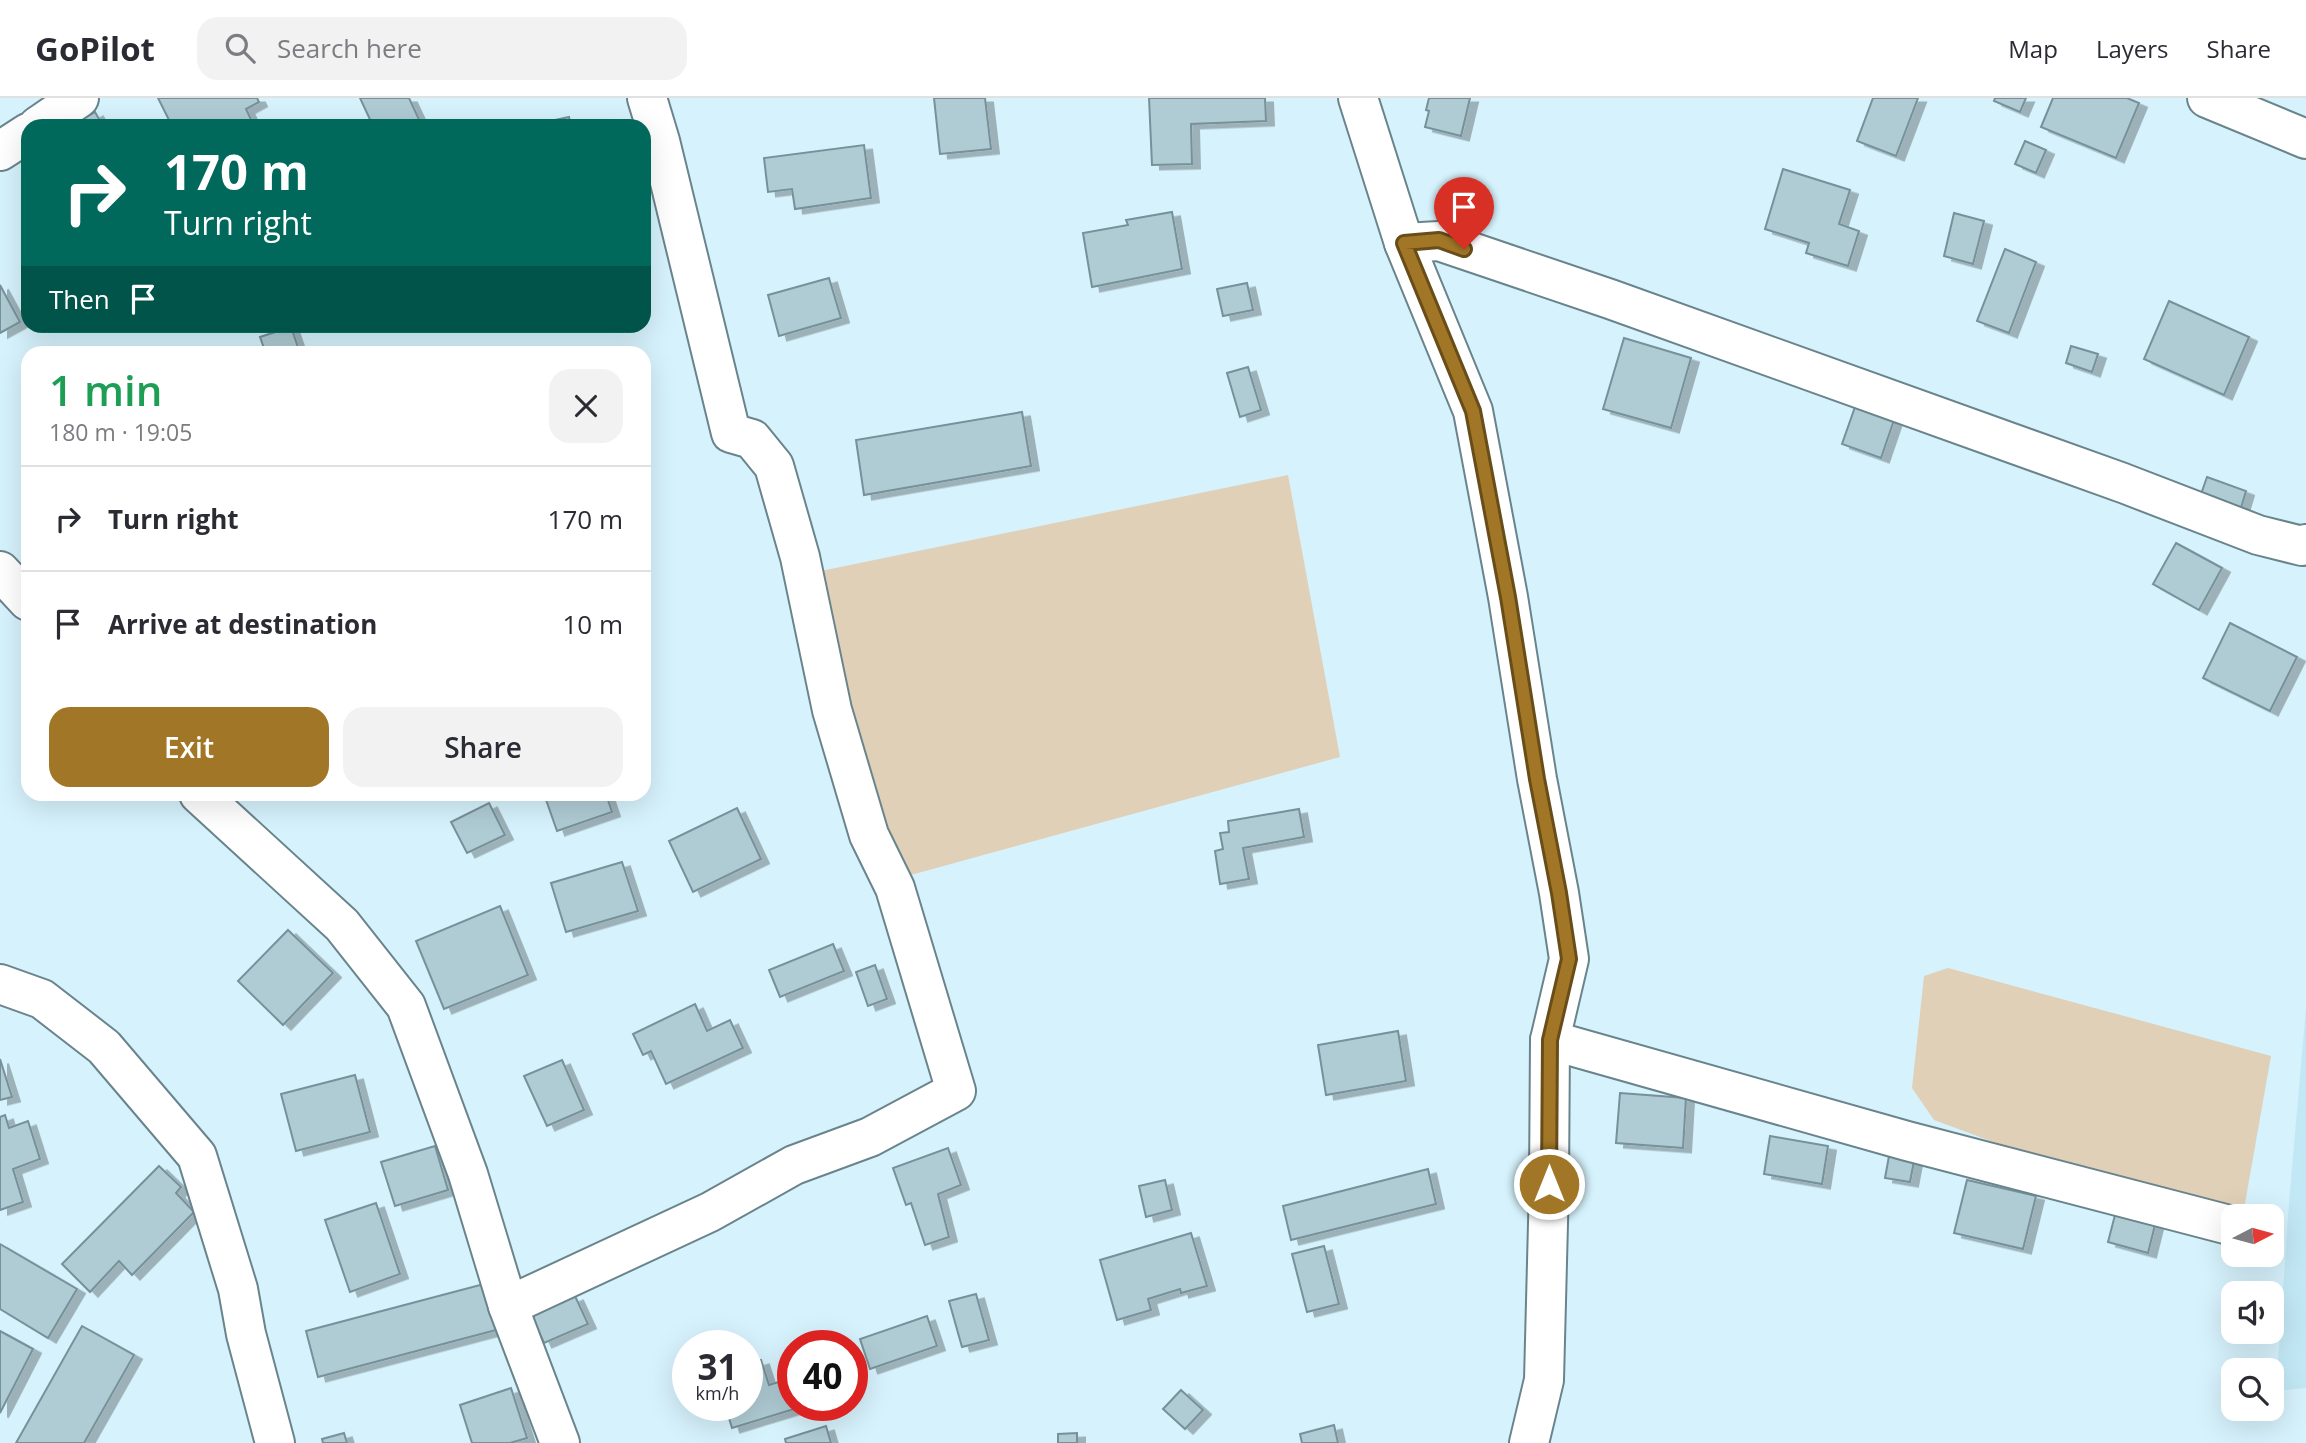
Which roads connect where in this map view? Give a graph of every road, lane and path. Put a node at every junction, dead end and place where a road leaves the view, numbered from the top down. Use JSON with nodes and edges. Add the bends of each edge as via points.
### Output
{"nodes":[{"id":1,"x":79,"y":98,"type":"edge"},
{"id":2,"x":647,"y":98,"type":"edge"},
{"id":3,"x":1358,"y":98,"type":"edge"},
{"id":4,"x":2207,"y":98,"type":"edge"},
{"id":5,"x":48,"y":119,"type":"edge"},
{"id":6,"x":21,"y":138,"type":"edge"},
{"id":7,"x":2306,"y":139,"type":"edge"},
{"id":8,"x":0,"y":151,"type":"edge"},
{"id":9,"x":1404,"y":243,"type":"junction"},
{"id":10,"x":2306,"y":544,"type":"edge"},
{"id":11,"x":0,"y":571,"type":"edge"},
{"id":12,"x":21,"y":594,"type":"edge"},
{"id":13,"x":207,"y":801,"type":"edge"},
{"id":14,"x":0,"y":984,"type":"edge"},
{"id":15,"x":1550,"y":1040,"type":"junction"},
{"id":16,"x":2221,"y":1223,"type":"edge"},
{"id":17,"x":508,"y":1306,"type":"junction"},
{"id":18,"x":275,"y":1443,"type":"edge"},
{"id":19,"x":560,"y":1443,"type":"edge"},
{"id":20,"x":1529,"y":1443,"type":"edge"}],
"edges":[{"from":1,"to":5,"type":"street"},
{"from":2,"to":17,"type":"street","via":[[732,433],[752,439],[774,466],[800,557],[832,710],[869,835],[895,888],[956,1091],[870,1138],[794,1165],[710,1212]]},
{"from":3,"to":9,"type":"street"},
{"from":4,"to":7,"type":"street"},
{"from":6,"to":8,"type":"street"},
{"from":9,"to":10,"type":"street","via":[[1439,240],[2111,478],[2258,535]]},
{"from":9,"to":15,"type":"street","via":[[1473,411],[1508,597],[1569,959]]},
{"from":11,"to":12,"type":"street"},
{"from":13,"to":17,"type":"street","via":[[342,925],[406,1006],[468,1174]]},
{"from":14,"to":18,"type":"street","via":[[42,999],[104,1047],[198,1156],[239,1289]]},
{"from":15,"to":16,"type":"street","via":[[1907,1141]]},
{"from":15,"to":20,"type":"street","via":[[1544,1380]]},
{"from":17,"to":19,"type":"street"}]}
